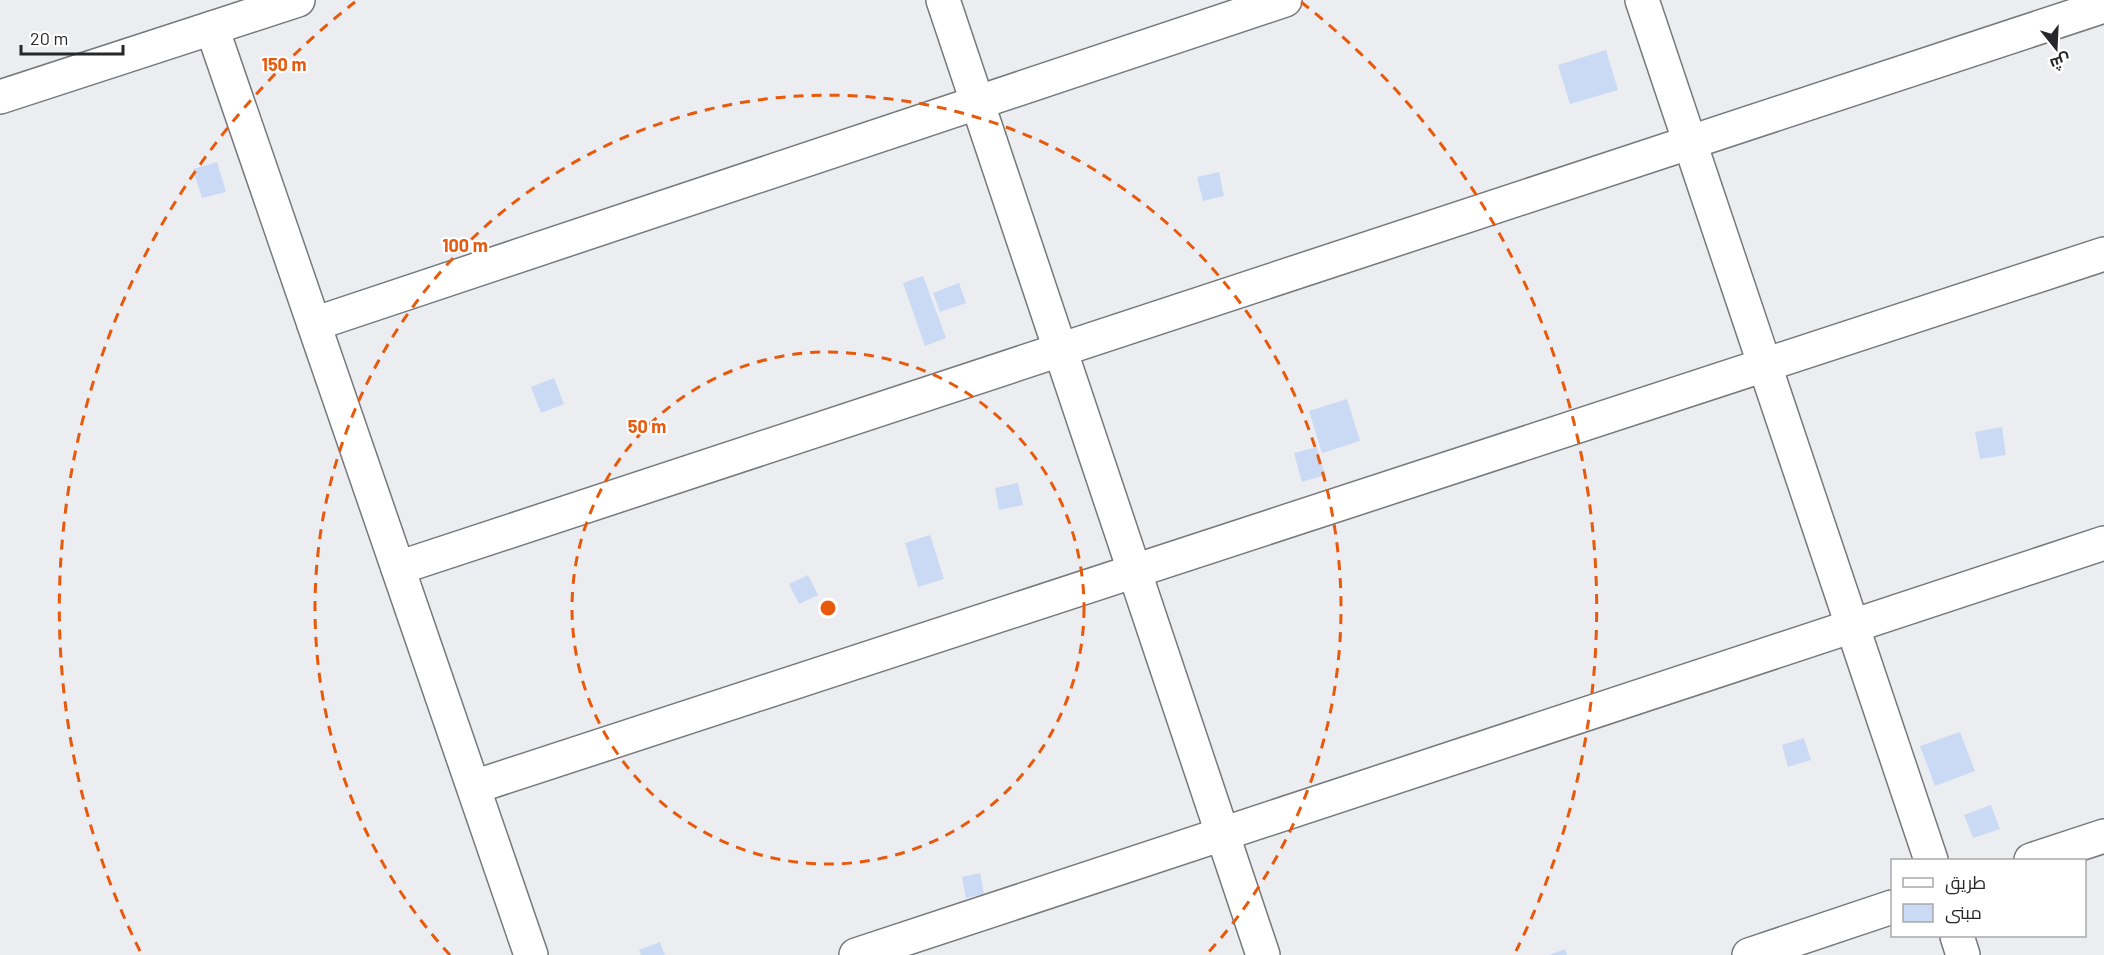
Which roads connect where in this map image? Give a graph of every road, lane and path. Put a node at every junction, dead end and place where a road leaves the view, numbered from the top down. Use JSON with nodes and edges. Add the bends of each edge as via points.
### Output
{"nodes":[{"id":1,"x":298,"y":0,"type":"edge"},
{"id":2,"x":943,"y":0,"type":"edge"},
{"id":3,"x":1285,"y":0,"type":"edge"},
{"id":4,"x":1642,"y":0,"type":"edge"},
{"id":5,"x":2104,"y":6,"type":"edge"},
{"id":6,"x":212,"y":28,"type":"junction"},
{"id":7,"x":0,"y":98,"type":"edge"},
{"id":8,"x":978,"y":103,"type":"junction"},
{"id":9,"x":1690,"y":143,"type":"junction"},
{"id":10,"x":2104,"y":254,"type":"edge"},
{"id":11,"x":314,"y":324,"type":"junction"},
{"id":12,"x":1060,"y":350,"type":"junction"},
{"id":13,"x":1765,"y":365,"type":"junction"},
{"id":14,"x":2104,"y":543,"type":"edge"},
{"id":15,"x":398,"y":568,"type":"junction"},
{"id":16,"x":1134,"y":571,"type":"junction"},
{"id":17,"x":1853,"y":627,"type":"junction"},
{"id":18,"x":474,"y":787,"type":"junction"},
{"id":19,"x":1223,"y":834,"type":"junction"},
{"id":20,"x":2104,"y":836,"type":"edge"},
{"id":21,"x":1930,"y":859,"type":"edge"},
{"id":22,"x":2037,"y":859,"type":"edge"},
{"id":23,"x":1891,"y":908,"type":"edge"},
{"id":24,"x":1957,"y":937,"type":"edge"},
{"id":25,"x":531,"y":955,"type":"edge"},
{"id":26,"x":856,"y":955,"type":"edge"},
{"id":27,"x":1263,"y":955,"type":"edge"},
{"id":28,"x":1749,"y":955,"type":"edge"},
{"id":29,"x":1963,"y":955,"type":"edge"}],
"edges":[{"from":1,"to":6,"type":"street"},
{"from":2,"to":8,"type":"street"},
{"from":3,"to":8,"type":"street"},
{"from":4,"to":9,"type":"street"},
{"from":5,"to":9,"type":"street"},
{"from":6,"to":7,"type":"street"},
{"from":6,"to":11,"type":"street"},
{"from":8,"to":11,"type":"street"},
{"from":8,"to":12,"type":"street"},
{"from":9,"to":12,"type":"street"},
{"from":9,"to":13,"type":"street"},
{"from":10,"to":13,"type":"street"},
{"from":11,"to":15,"type":"street"},
{"from":12,"to":15,"type":"street"},
{"from":12,"to":16,"type":"street"},
{"from":13,"to":16,"type":"street"},
{"from":13,"to":17,"type":"street"},
{"from":14,"to":17,"type":"street"},
{"from":15,"to":18,"type":"street"},
{"from":16,"to":18,"type":"street"},
{"from":16,"to":19,"type":"street"},
{"from":17,"to":19,"type":"street"},
{"from":17,"to":21,"type":"street"},
{"from":18,"to":25,"type":"street"},
{"from":19,"to":26,"type":"street"},
{"from":19,"to":27,"type":"street"},
{"from":20,"to":22,"type":"street"},
{"from":23,"to":28,"type":"street"},
{"from":24,"to":29,"type":"street"}]}
